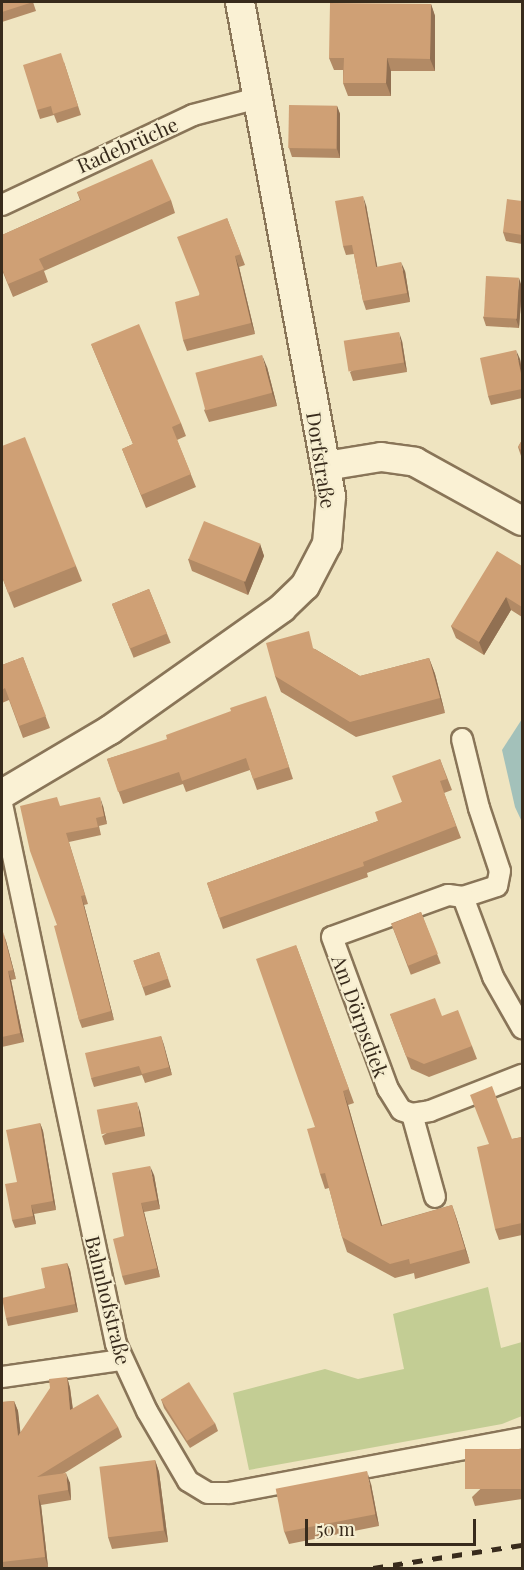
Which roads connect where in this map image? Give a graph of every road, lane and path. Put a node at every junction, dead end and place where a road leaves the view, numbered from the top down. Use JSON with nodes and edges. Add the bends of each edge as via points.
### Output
{"nodes":[{"id":1,"x":240,"y":2,"type":"edge"},
{"id":2,"x":258,"y":98,"type":"junction"},
{"id":3,"x":2,"y":205,"type":"edge"},
{"id":4,"x":326,"y":466,"type":"junction"},
{"id":5,"x":522,"y":521,"type":"edge"},
{"id":6,"x":462,"y":739,"type":"dead end"},
{"id":7,"x":2,"y":794,"type":"edge"},
{"id":8,"x":2,"y":804,"type":"edge"},
{"id":9,"x":464,"y":897,"type":"junction"},
{"id":10,"x":522,"y":1028,"type":"edge"},
{"id":11,"x":522,"y":1074,"type":"edge"},
{"id":12,"x":412,"y":1114,"type":"junction"},
{"id":13,"x":435,"y":1197,"type":"dead end"},
{"id":14,"x":121,"y":1360,"type":"junction"},
{"id":15,"x":2,"y":1377,"type":"edge"},
{"id":16,"x":522,"y":1438,"type":"edge"}],
"edges":[{"from":1,"to":2,"type":"street","name":"Dorfstraße"},
{"from":2,"to":3,"type":"street","name":"Radebrüche","via":[[193,115]]},
{"from":2,"to":4,"type":"street","name":"Dorfstraße"},
{"from":4,"to":5,"type":"street","via":[[381,457],[415,462]]},
{"from":4,"to":7,"type":"street","name":"Dorfstraße","via":[[332,522],[327,544],[298,594],[110,730]]},
{"from":6,"to":9,"type":"street","name":"Am Dörpsdiek","via":[[500,880],[496,886]]},
{"from":8,"to":14,"type":"street","name":"Bahnhofstraße"},
{"from":9,"to":10,"type":"street","via":[[493,977]]},
{"from":9,"to":12,"type":"street","name":"Am Dörpsdiek","via":[[448,895],[332,937],[388,1089],[401,1110]]},
{"from":11,"to":12,"type":"street"},
{"from":12,"to":13,"type":"street"},
{"from":14,"to":15,"type":"street"},
{"from":14,"to":16,"type":"street","name":"Bahnhofstraße","via":[[188,1481],[208,1493]]}]}
